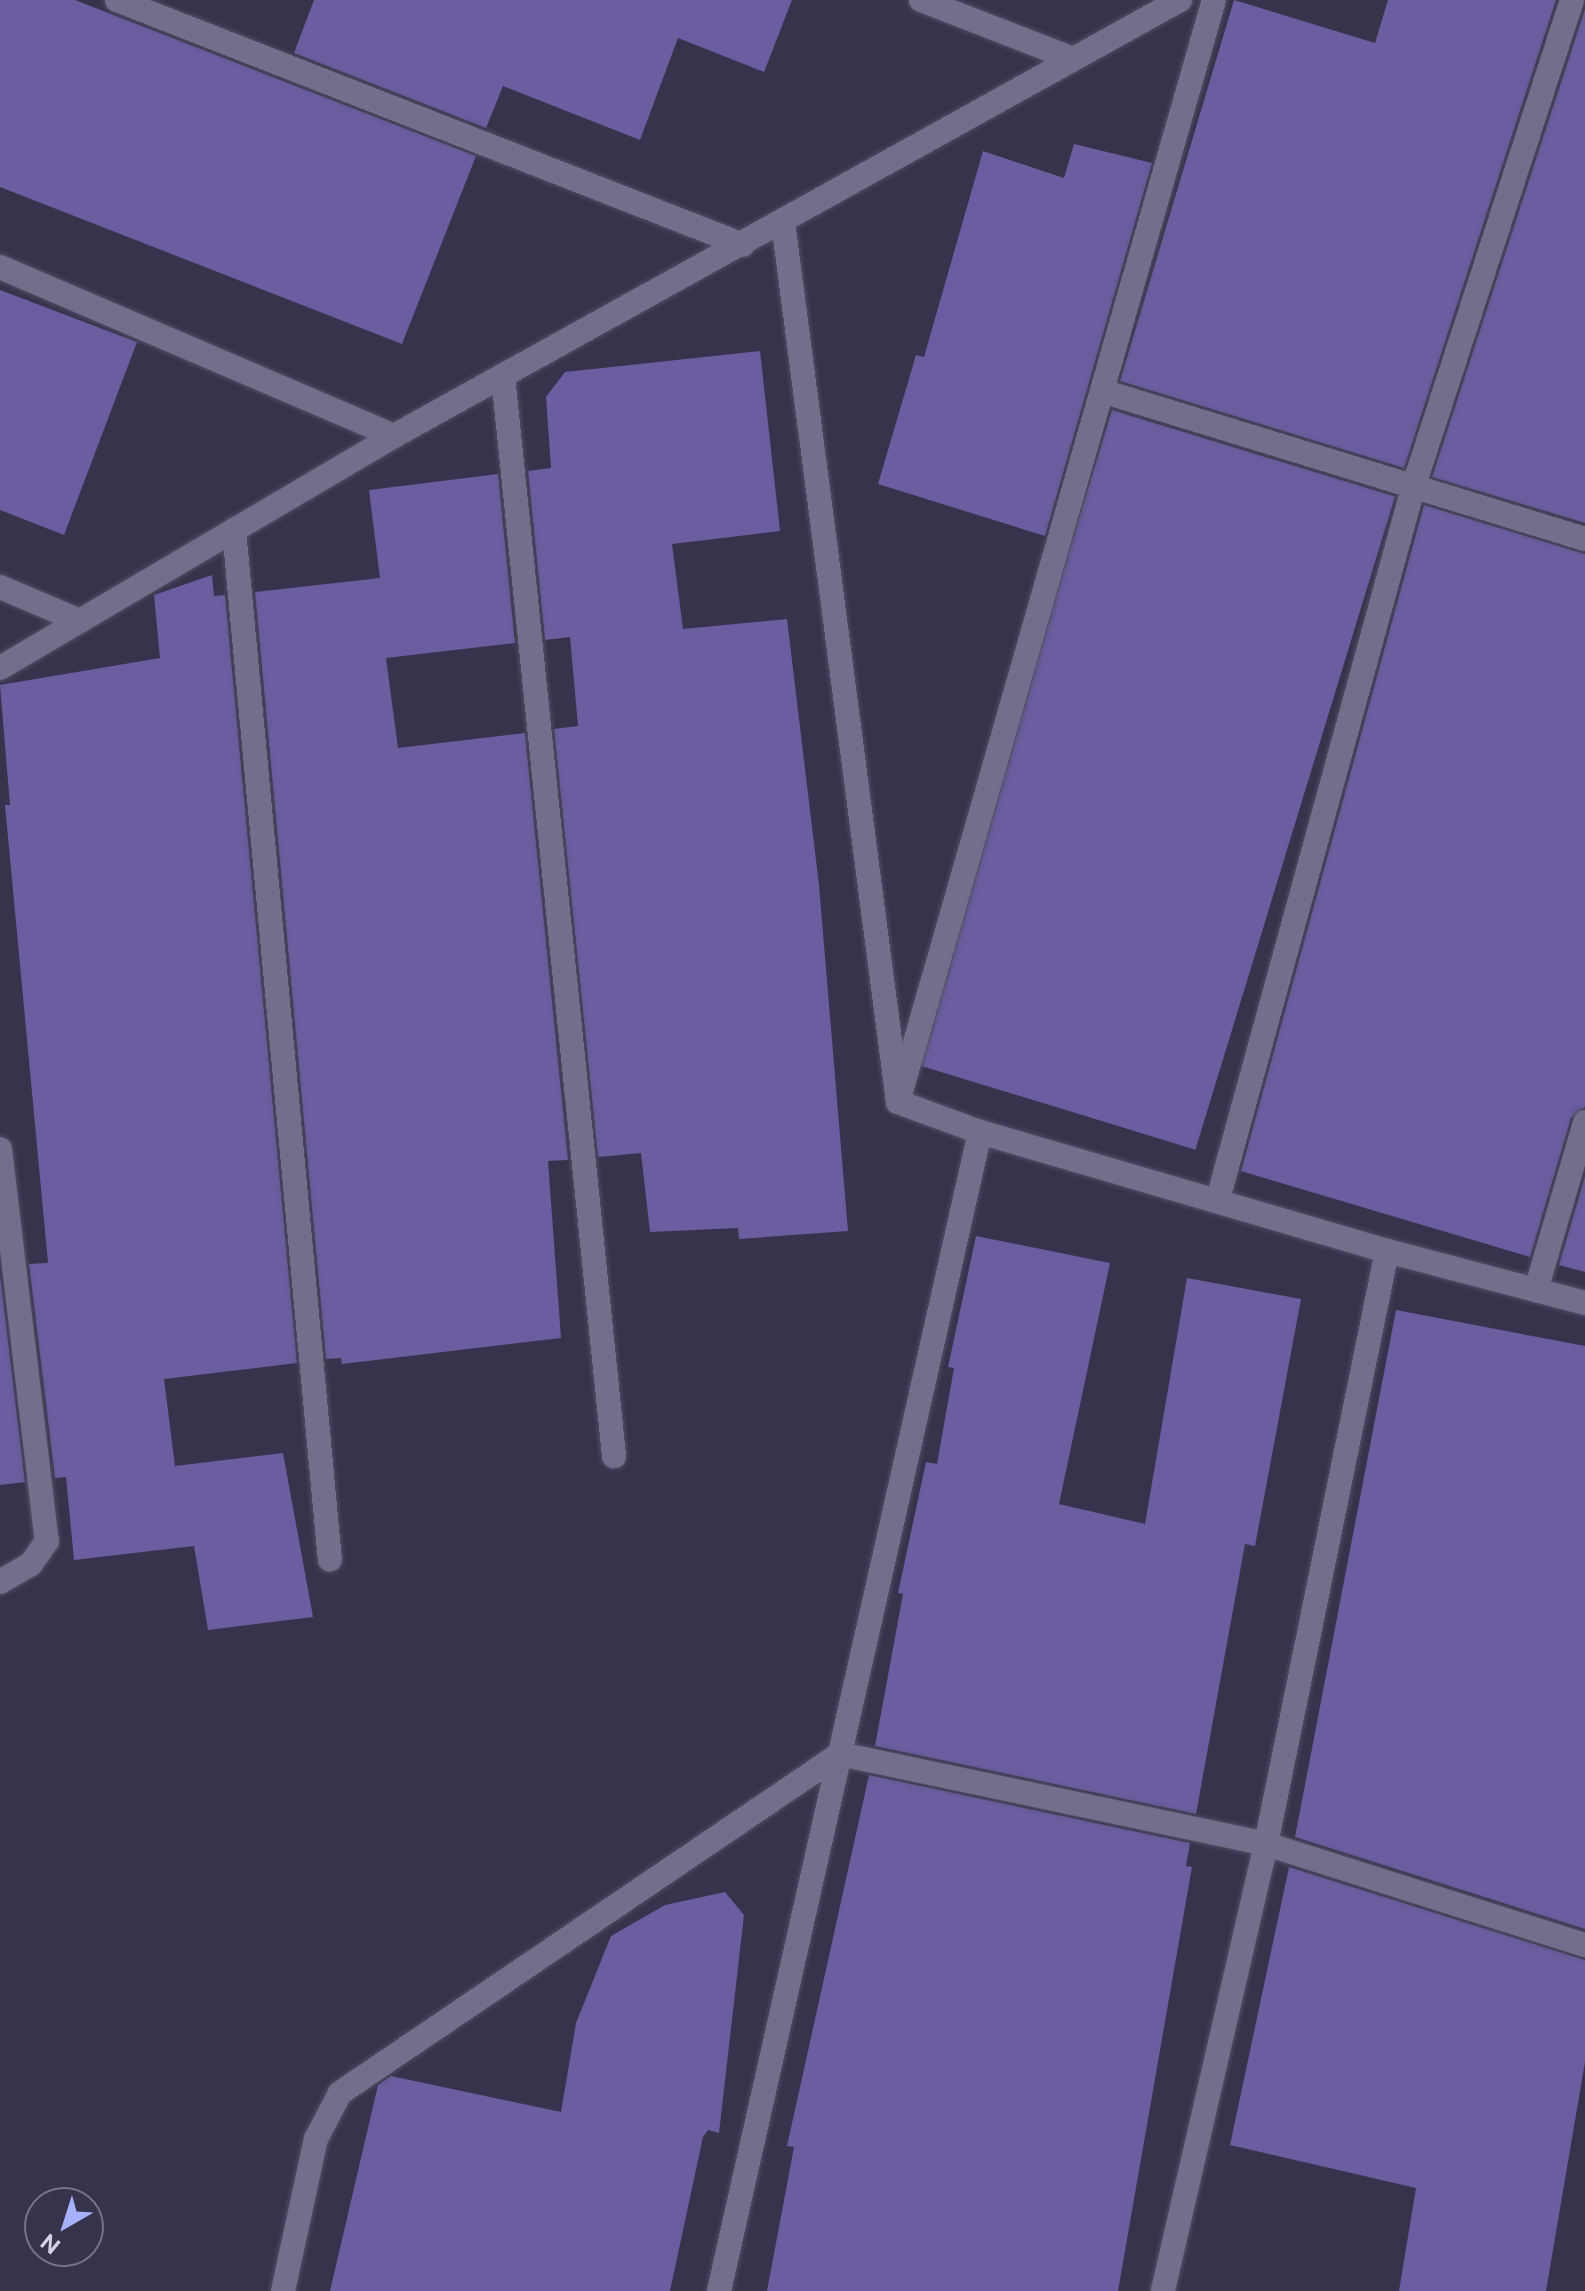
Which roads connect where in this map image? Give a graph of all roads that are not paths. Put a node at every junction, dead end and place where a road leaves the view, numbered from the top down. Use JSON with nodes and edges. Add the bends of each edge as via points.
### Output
{"nodes":[{"id":1,"x":117,"y":0,"type":"edge"},
{"id":2,"x":921,"y":0,"type":"edge"},
{"id":3,"x":1180,"y":0,"type":"edge"},
{"id":4,"x":1214,"y":0,"type":"edge"},
{"id":5,"x":1572,"y":0,"type":"edge"},
{"id":6,"x":1073,"y":59,"type":"junction"},
{"id":7,"x":783,"y":222,"type":"junction"},
{"id":8,"x":743,"y":245,"type":"junction"},
{"id":9,"x":0,"y":267,"type":"edge"},
{"id":10,"x":503,"y":376,"type":"junction"},
{"id":11,"x":1102,"y":391,"type":"junction"},
{"id":12,"x":394,"y":436,"type":"junction"},
{"id":13,"x":1413,"y":488,"type":"junction"},
{"id":14,"x":234,"y":530,"type":"junction"},
{"id":15,"x":1585,"y":539,"type":"edge"},
{"id":16,"x":0,"y":587,"type":"edge"},
{"id":17,"x":80,"y":621,"type":"junction"},
{"id":18,"x":0,"y":668,"type":"edge"},
{"id":19,"x":898,"y":1102,"type":"junction"},
{"id":20,"x":1585,"y":1122,"type":"edge"},
{"id":21,"x":980,"y":1132,"type":"junction"},
{"id":22,"x":0,"y":1149,"type":"edge"},
{"id":23,"x":1218,"y":1199,"type":"junction"},
{"id":24,"x":1387,"y":1251,"type":"junction"},
{"id":25,"x":1536,"y":1290,"type":"junction"},
{"id":26,"x":1585,"y":1303,"type":"edge"},
{"id":27,"x":614,"y":1456,"type":"dead end"},
{"id":28,"x":330,"y":1560,"type":"dead end"},
{"id":29,"x":0,"y":1582,"type":"edge"},
{"id":30,"x":840,"y":1754,"type":"junction"},
{"id":31,"x":1266,"y":1844,"type":"junction"},
{"id":32,"x":1585,"y":1945,"type":"edge"},
{"id":33,"x":283,"y":2291,"type":"edge"},
{"id":34,"x":719,"y":2291,"type":"edge"},
{"id":35,"x":1163,"y":2291,"type":"edge"}],
"edges":[{"from":1,"to":8,"type":"street"},
{"from":2,"to":6,"type":"street"},
{"from":3,"to":6,"type":"street"},
{"from":4,"to":11,"type":"street"},
{"from":5,"to":13,"type":"street"},
{"from":6,"to":7,"type":"street"},
{"from":7,"to":8,"type":"street"},
{"from":7,"to":19,"type":"street"},
{"from":8,"to":10,"type":"street"},
{"from":9,"to":12,"type":"street"},
{"from":10,"to":12,"type":"street"},
{"from":10,"to":27,"type":"street"},
{"from":11,"to":13,"type":"street"},
{"from":11,"to":19,"type":"street"},
{"from":12,"to":14,"type":"street"},
{"from":13,"to":15,"type":"street"},
{"from":13,"to":23,"type":"street"},
{"from":14,"to":17,"type":"street"},
{"from":14,"to":28,"type":"street"},
{"from":16,"to":17,"type":"street"},
{"from":17,"to":18,"type":"street"},
{"from":19,"to":21,"type":"street"},
{"from":20,"to":25,"type":"street"},
{"from":21,"to":23,"type":"street"},
{"from":21,"to":30,"type":"street"},
{"from":22,"to":29,"type":"street","via":[[47,1541],[31,1564]]},
{"from":23,"to":24,"type":"street"},
{"from":24,"to":25,"type":"street"},
{"from":24,"to":31,"type":"street"},
{"from":25,"to":26,"type":"street"},
{"from":30,"to":31,"type":"street"},
{"from":30,"to":33,"type":"street","via":[[340,2093],[316,2139]]},
{"from":30,"to":34,"type":"street"},
{"from":31,"to":32,"type":"street"},
{"from":31,"to":35,"type":"street"}]}
